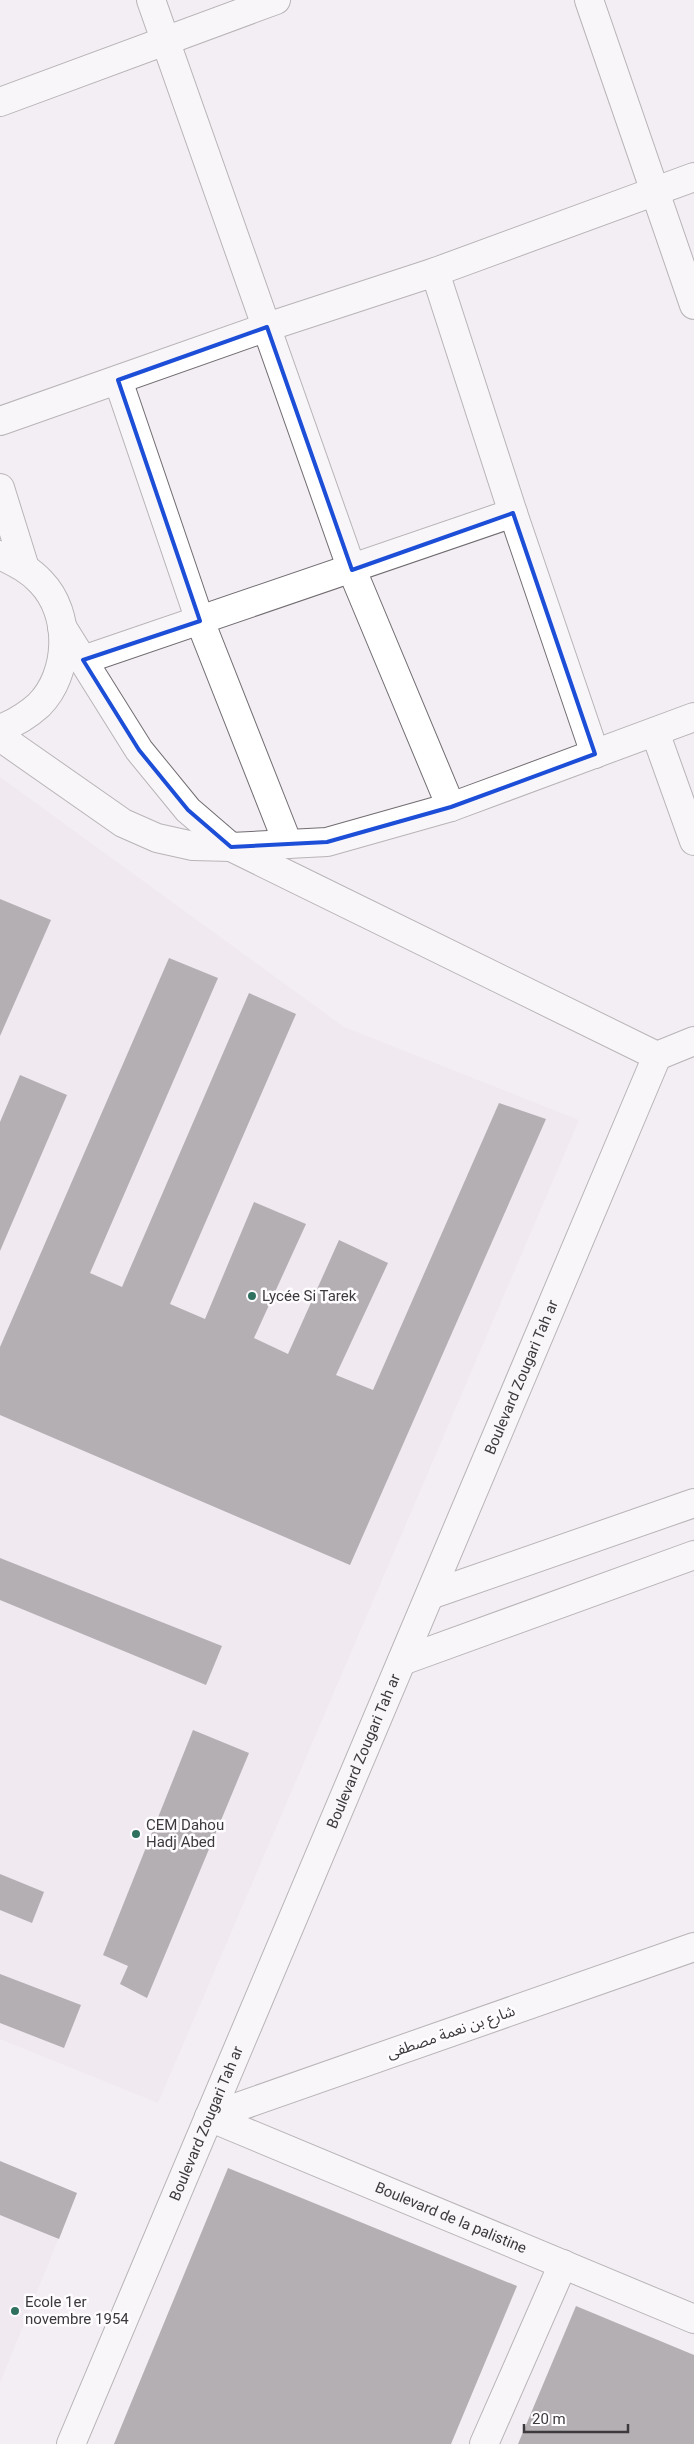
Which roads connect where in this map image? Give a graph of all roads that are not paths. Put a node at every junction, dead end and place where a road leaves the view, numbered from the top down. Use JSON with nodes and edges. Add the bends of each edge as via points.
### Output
{"nodes":[{"id":1,"x":151,"y":0,"type":"edge"},
{"id":2,"x":276,"y":0,"type":"edge"},
{"id":3,"x":589,"y":0,"type":"edge"},
{"id":4,"x":165,"y":41,"type":"junction"},
{"id":5,"x":0,"y":102,"type":"edge"},
{"id":6,"x":694,"y":176,"type":"edge"},
{"id":7,"x":653,"y":190,"type":"junction"},
{"id":8,"x":435,"y":272,"type":"junction"},
{"id":9,"x":694,"y":305,"type":"edge"},
{"id":10,"x":268,"y":327,"type":"junction"},
{"id":11,"x":118,"y":380,"type":"junction"},
{"id":12,"x":0,"y":421,"type":"edge"},
{"id":13,"x":0,"y":488,"type":"edge"},
{"id":14,"x":513,"y":513,"type":"junction"},
{"id":15,"x":0,"y":555,"type":"edge"},
{"id":16,"x":25,"y":568,"type":"junction"},
{"id":17,"x":352,"y":570,"type":"junction"},
{"id":18,"x":200,"y":621,"type":"junction"},
{"id":19,"x":62,"y":627,"type":"junction"},
{"id":20,"x":83,"y":660,"type":"junction"},
{"id":21,"x":694,"y":717,"type":"edge"},
{"id":22,"x":0,"y":729,"type":"edge"},
{"id":23,"x":655,"y":732,"type":"junction"},
{"id":24,"x":0,"y":737,"type":"edge"},
{"id":25,"x":595,"y":754,"type":"junction"},
{"id":26,"x":451,"y":807,"type":"junction"},
{"id":27,"x":694,"y":841,"type":"edge"},
{"id":28,"x":288,"y":844,"type":"junction"},
{"id":29,"x":231,"y":847,"type":"junction"},
{"id":30,"x":694,"y":1041,"type":"edge"},
{"id":31,"x":657,"y":1056,"type":"junction"},
{"id":32,"x":694,"y":1503,"type":"edge"},
{"id":33,"x":694,"y":1555,"type":"edge"},
{"id":34,"x":430,"y":1595,"type":"junction"},
{"id":35,"x":402,"y":1661,"type":"junction"},
{"id":36,"x":694,"y":1947,"type":"edge"},
{"id":37,"x":209,"y":2117,"type":"junction"},
{"id":38,"x":563,"y":2264,"type":"junction"},
{"id":39,"x":694,"y":2319,"type":"edge"},
{"id":40,"x":71,"y":2444,"type":"edge"},
{"id":41,"x":484,"y":2444,"type":"edge"}],
"edges":[{"from":1,"to":4,"type":"street"},
{"from":2,"to":4,"type":"street"},
{"from":3,"to":7,"type":"street"},
{"from":4,"to":5,"type":"street"},
{"from":4,"to":10,"type":"street"},
{"from":6,"to":7,"type":"street"},
{"from":7,"to":8,"type":"street"},
{"from":7,"to":9,"type":"street"},
{"from":8,"to":10,"type":"street"},
{"from":8,"to":14,"type":"street"},
{"from":10,"to":11,"type":"street"},
{"from":10,"to":17,"type":"street"},
{"from":11,"to":12,"type":"street"},
{"from":11,"to":18,"type":"street"},
{"from":13,"to":16,"type":"street"},
{"from":14,"to":17,"type":"street"},
{"from":14,"to":25,"type":"street"},
{"from":15,"to":16,"type":"street"},
{"from":16,"to":19,"type":"street","via":[[43,584]]},
{"from":17,"to":18,"type":"street"},
{"from":17,"to":26,"type":"street"},
{"from":18,"to":20,"type":"street"},
{"from":18,"to":28,"type":"street"},
{"from":19,"to":20,"type":"street"},
{"from":19,"to":22,"type":"street","via":[[63,654],[55,681],[40,704],[18,722]]},
{"from":20,"to":29,"type":"street","via":[[139,750],[188,810]]},
{"from":21,"to":23,"type":"street"},
{"from":23,"to":25,"type":"street"},
{"from":23,"to":27,"type":"street"},
{"from":24,"to":29,"type":"street","via":[[123,823],[157,838],[193,846]]},
{"from":25,"to":26,"type":"street"},
{"from":26,"to":28,"type":"street","via":[[327,842]]},
{"from":28,"to":29,"type":"street"},
{"from":29,"to":31,"type":"street"},
{"from":30,"to":31,"type":"street"},
{"from":31,"to":34,"type":"street","name":"Boulevard Zougari Tah ar"},
{"from":32,"to":34,"type":"street"},
{"from":33,"to":35,"type":"street"},
{"from":34,"to":35,"type":"street","name":"Boulevard Zougari Tah ar"},
{"from":35,"to":37,"type":"street","name":"Boulevard Zougari Tah ar"},
{"from":36,"to":37,"type":"street","name":"شارع بن نعمة مصطفى"},
{"from":37,"to":38,"type":"street","name":"Boulevard de la palistine"},
{"from":37,"to":40,"type":"street","name":"Boulevard Zougari Tah ar"},
{"from":38,"to":39,"type":"street","name":"Boulevard de la palistine"},
{"from":38,"to":41,"type":"street"}]}
